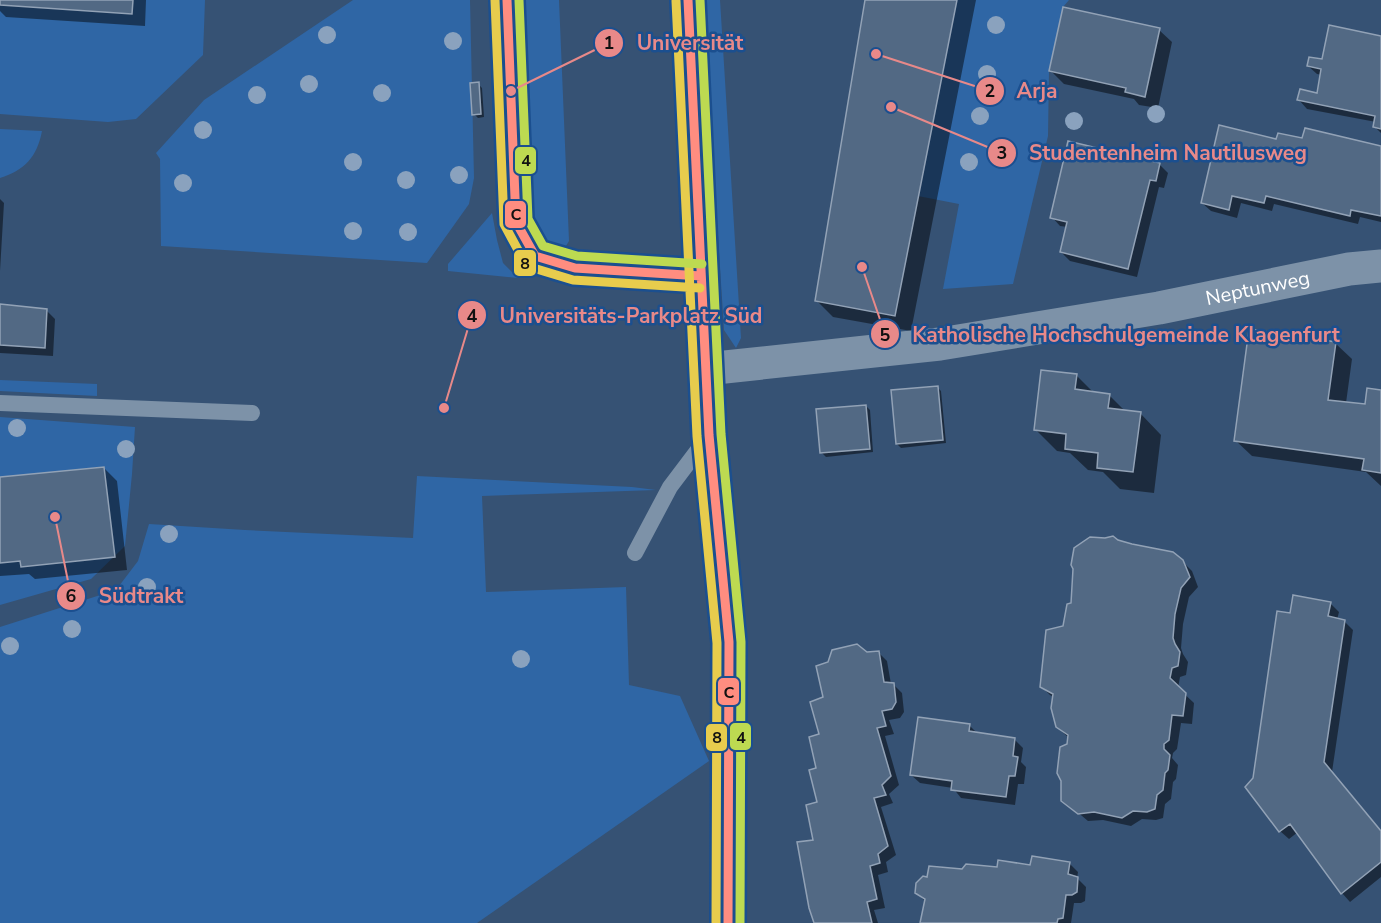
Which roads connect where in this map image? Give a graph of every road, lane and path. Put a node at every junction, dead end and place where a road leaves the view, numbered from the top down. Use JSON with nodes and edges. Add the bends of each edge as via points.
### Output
{"nodes":[{"id":1,"x":507,"y":0,"type":"edge"},
{"id":2,"x":688,"y":0,"type":"edge"},
{"id":3,"x":1381,"y":266,"type":"edge"},
{"id":4,"x":701,"y":276,"type":"junction"},
{"id":5,"x":706,"y":369,"type":"junction"},
{"id":6,"x":0,"y":403,"type":"edge"},
{"id":7,"x":252,"y":413,"type":"dead end"},
{"id":8,"x":709,"y":435,"type":"junction"},
{"id":9,"x":635,"y":553,"type":"dead end"},
{"id":10,"x":728,"y":923,"type":"edge"}],
"edges":[{"from":1,"to":4,"type":"lane","via":[[516,222],[535,256],[575,268]]},
{"from":2,"to":4,"type":"street"},
{"from":3,"to":5,"type":"street","name":"Neptunweg","via":[[940,344]]},
{"from":4,"to":5,"type":"street"},
{"from":5,"to":8,"type":"street"},
{"from":6,"to":7,"type":"lane"},
{"from":8,"to":9,"type":"lane","via":[[670,487]]},
{"from":8,"to":10,"type":"street","via":[[729,642]]}]}
